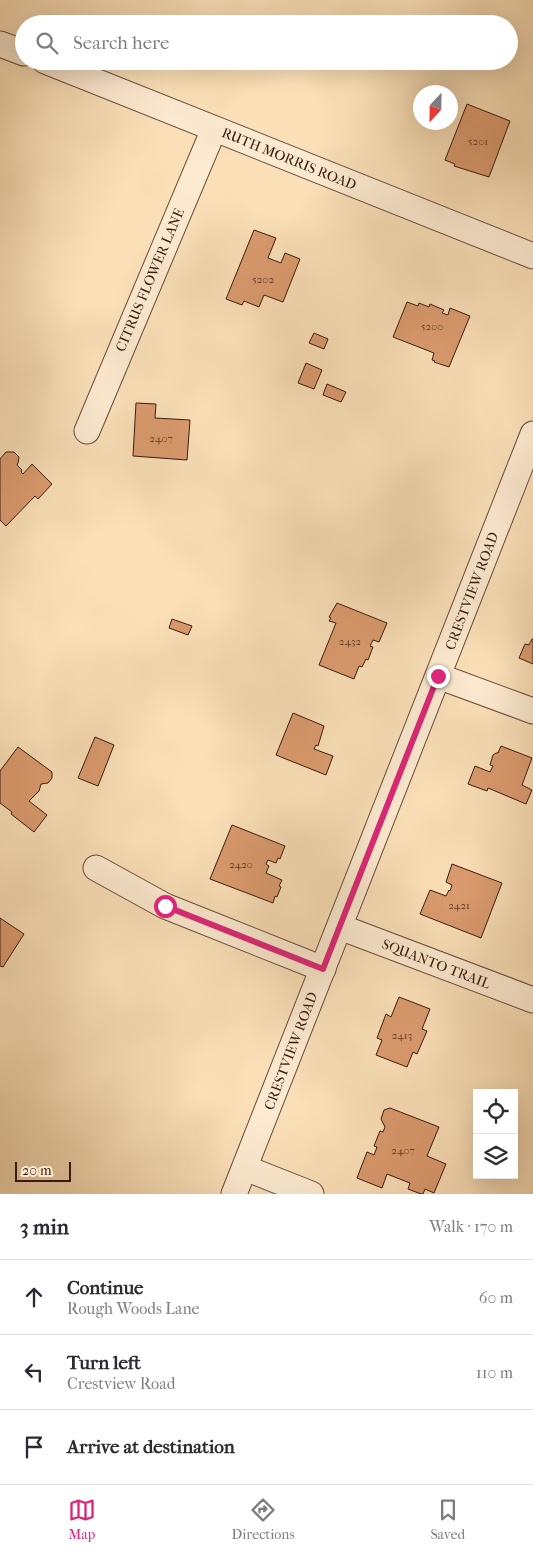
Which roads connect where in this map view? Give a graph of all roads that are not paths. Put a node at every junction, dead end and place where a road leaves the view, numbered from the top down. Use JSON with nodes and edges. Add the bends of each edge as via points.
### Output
{"nodes":[{"id":1,"x":0,"y":44,"type":"edge"},
{"id":2,"x":15,"y":50,"type":"edge"},
{"id":3,"x":67,"y":70,"type":"edge"},
{"id":4,"x":214,"y":129,"type":"junction"},
{"id":5,"x":533,"y":256,"type":"edge"},
{"id":6,"x":87,"y":431,"type":"dead end"},
{"id":7,"x":533,"y":434,"type":"edge"},
{"id":8,"x":438,"y":676,"type":"junction"},
{"id":9,"x":533,"y":711,"type":"edge"},
{"id":10,"x":96,"y":868,"type":"dead end"},
{"id":11,"x":340,"y":927,"type":"junction"},
{"id":12,"x":323,"y":969,"type":"junction"},
{"id":13,"x":533,"y":1000,"type":"edge"},
{"id":14,"x":246,"y":1168,"type":"junction"},
{"id":15,"x":234,"y":1194,"type":"edge"},
{"id":16,"x":311,"y":1194,"type":"edge"}],
"edges":[{"from":1,"to":2,"type":"street"},
{"from":3,"to":4,"type":"street","name":"RUTH MORRIS ROAD"},
{"from":4,"to":5,"type":"street","name":"RUTH MORRIS ROAD"},
{"from":4,"to":6,"type":"street","name":"CITRUS FLOWER LANE"},
{"from":7,"to":8,"type":"street","name":"CRESTVIEW ROAD"},
{"from":8,"to":9,"type":"street"},
{"from":8,"to":11,"type":"street","name":"CRESTVIEW ROAD"},
{"from":10,"to":12,"type":"street","via":[[165,906]]},
{"from":11,"to":12,"type":"street","name":"CRESTVIEW ROAD"},
{"from":11,"to":13,"type":"street","name":"SQUANTO TRAIL"},
{"from":12,"to":14,"type":"street","name":"CRESTVIEW ROAD"},
{"from":14,"to":15,"type":"street","name":"CRESTVIEW ROAD"},
{"from":14,"to":16,"type":"street"}]}
